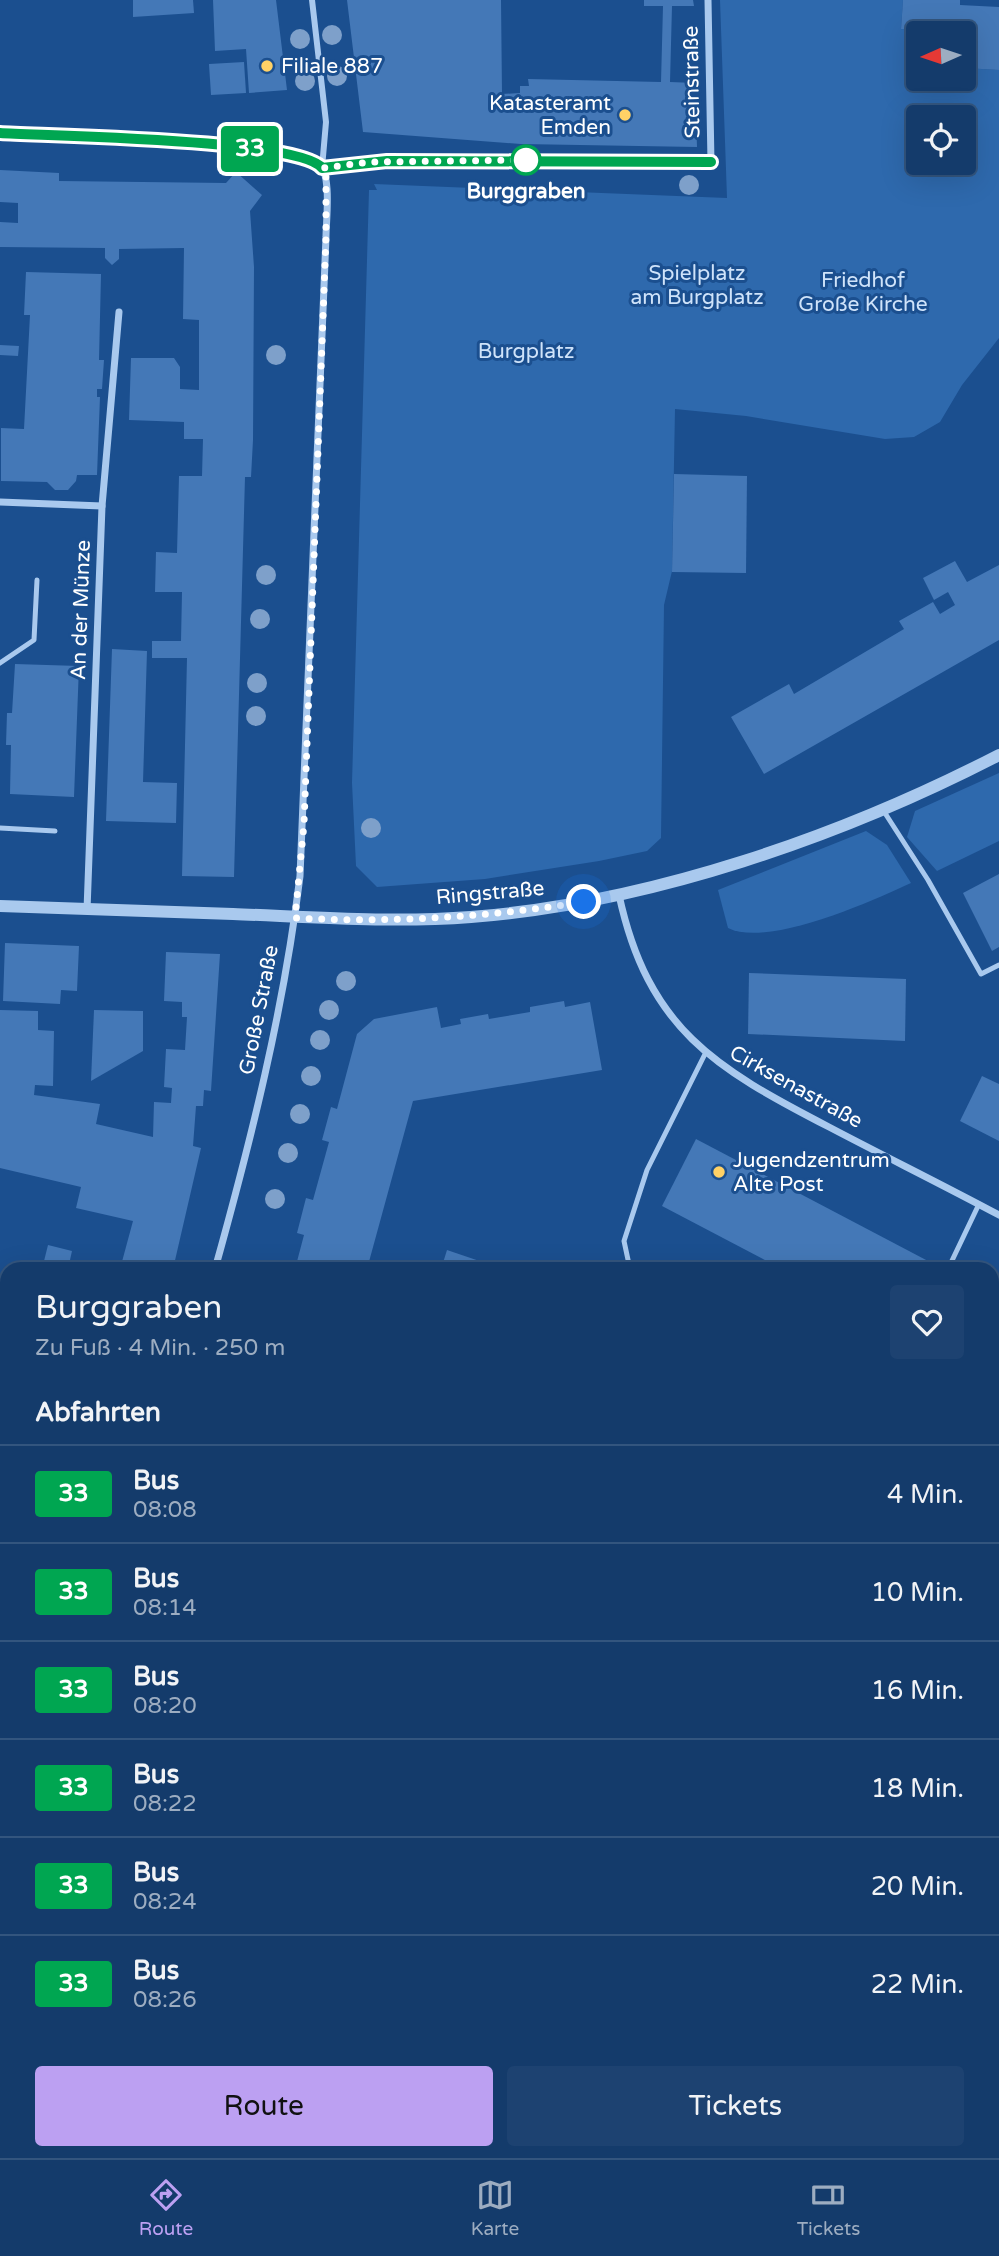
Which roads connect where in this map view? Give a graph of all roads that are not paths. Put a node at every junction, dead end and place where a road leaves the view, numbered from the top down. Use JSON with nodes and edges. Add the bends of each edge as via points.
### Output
{"nodes":[{"id":1,"x":312,"y":0,"type":"edge"},
{"id":2,"x":708,"y":0,"type":"edge"},
{"id":3,"x":0,"y":133,"type":"edge"},
{"id":4,"x":322,"y":168,"type":"junction"},
{"id":5,"x":119,"y":312,"type":"dead end"},
{"id":6,"x":0,"y":502,"type":"edge"},
{"id":7,"x":102,"y":506,"type":"junction"},
{"id":8,"x":37,"y":580,"type":"dead end"},
{"id":9,"x":0,"y":663,"type":"edge"},
{"id":10,"x":999,"y":755,"type":"edge"},
{"id":11,"x":881,"y":808,"type":"junction"},
{"id":12,"x":0,"y":828,"type":"edge"},
{"id":13,"x":55,"y":831,"type":"dead end"},
{"id":14,"x":619,"y":895,"type":"junction"},
{"id":15,"x":0,"y":906,"type":"edge"},
{"id":16,"x":87,"y":910,"type":"junction"},
{"id":17,"x":295,"y":918,"type":"junction"},
{"id":18,"x":999,"y":965,"type":"edge"},
{"id":19,"x":705,"y":1054,"type":"junction"},
{"id":20,"x":979,"y":1204,"type":"junction"},
{"id":21,"x":999,"y":1215,"type":"edge"},
{"id":22,"x":217,"y":1262,"type":"edge"},
{"id":23,"x":628,"y":1262,"type":"edge"},
{"id":24,"x":951,"y":1262,"type":"edge"}],
"edges":[{"from":1,"to":4,"type":"street","name":"Große Straße","via":[[326,130]]},
{"from":2,"to":4,"type":"street","name":"Steinstraße","via":[[711,162],[387,161]]},
{"from":3,"to":4,"type":"street","via":[[201,143],[295,155]]},
{"from":4,"to":17,"type":"street","name":"Große Straße","via":[[326,237],[304,824]]},
{"from":5,"to":7,"type":"street","name":"An der Münze"},
{"from":6,"to":7,"type":"street"},
{"from":7,"to":16,"type":"street","name":"An der Münze"},
{"from":8,"to":9,"type":"lane","via":[[34,640]]},
{"from":10,"to":11,"type":"street","name":"Ringstraße"},
{"from":11,"to":14,"type":"street","name":"Ringstraße","via":[[706,875]]},
{"from":11,"to":18,"type":"lane","via":[[981,974]]},
{"from":12,"to":13,"type":"lane"},
{"from":14,"to":17,"type":"street","name":"Ringstraße","via":[[472,917]]},
{"from":14,"to":19,"type":"street","name":"Cirksenastraße","via":[[631,945],[651,988],[675,1023]]},
{"from":15,"to":16,"type":"street","name":"Ringstraße"},
{"from":16,"to":17,"type":"street","name":"Ringstraße"},
{"from":17,"to":22,"type":"street","name":"Große Straße","via":[[257,1110]]},
{"from":19,"to":20,"type":"street","name":"Cirksenastraße","via":[[777,1100]]},
{"from":19,"to":23,"type":"lane","via":[[648,1170],[624,1241]]},
{"from":20,"to":21,"type":"street","name":"Cirksenastraße"},
{"from":20,"to":24,"type":"lane"}]}
